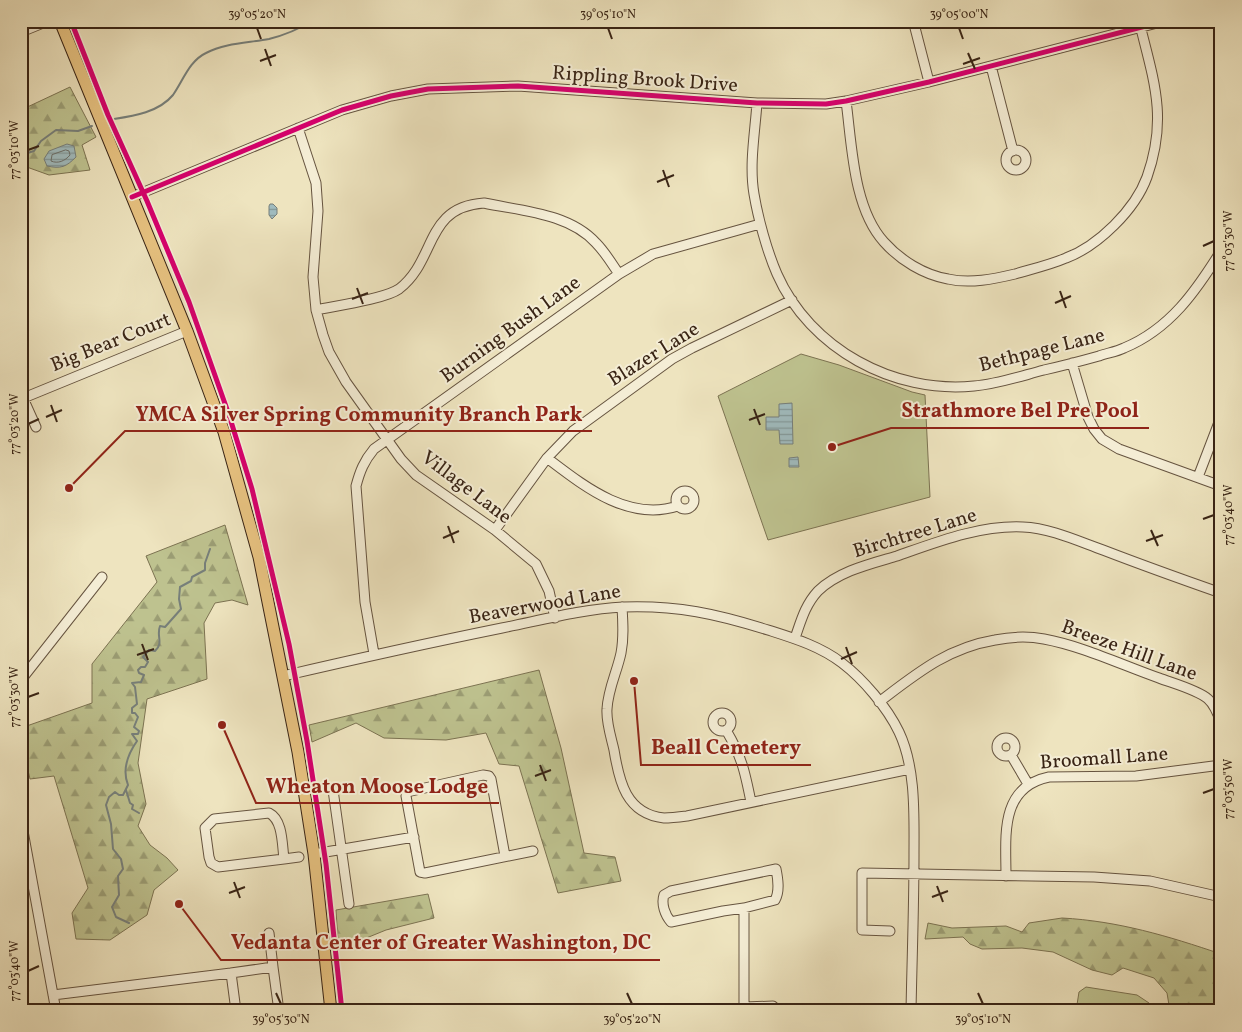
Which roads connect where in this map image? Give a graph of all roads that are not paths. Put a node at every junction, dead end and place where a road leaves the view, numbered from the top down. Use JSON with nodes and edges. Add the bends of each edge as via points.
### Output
{"nodes":[{"id":1,"x":48,"y":21,"type":"edge"},
{"id":2,"x":60,"y":21,"type":"edge"},
{"id":3,"x":1165,"y":21,"type":"edge"},
{"id":4,"x":912,"y":22,"type":"edge"},
{"id":5,"x":1141,"y":29,"type":"junction"},
{"id":6,"x":21,"y":32,"type":"edge"},
{"id":7,"x":990,"y":66,"type":"junction"},
{"id":8,"x":929,"y":82,"type":"junction"},
{"id":9,"x":846,"y":102,"type":"junction"},
{"id":10,"x":757,"y":103,"type":"junction"},
{"id":11,"x":298,"y":128,"type":"junction"},
{"id":12,"x":1013,"y":151,"type":"dead end"},
{"id":13,"x":132,"y":197,"type":"junction"},
{"id":14,"x":760,"y":224,"type":"junction"},
{"id":15,"x":1221,"y":251,"type":"edge"},
{"id":16,"x":619,"y":274,"type":"junction"},
{"id":17,"x":792,"y":300,"type":"junction"},
{"id":18,"x":316,"y":310,"type":"junction"},
{"id":19,"x":187,"y":331,"type":"junction"},
{"id":20,"x":1072,"y":363,"type":"junction"},
{"id":21,"x":22,"y":399,"type":"edge"},
{"id":22,"x":1221,"y":417,"type":"edge"},
{"id":23,"x":36,"y":426,"type":"dead end"},
{"id":24,"x":387,"y":440,"type":"junction"},
{"id":25,"x":547,"y":458,"type":"junction"},
{"id":26,"x":1198,"y":477,"type":"junction"},
{"id":27,"x":1221,"y":486,"type":"edge"},
{"id":28,"x":678,"y":506,"type":"dead end"},
{"id":29,"x":495,"y":530,"type":"junction"},
{"id":30,"x":102,"y":577,"type":"dead end"},
{"id":31,"x":1221,"y":593,"type":"edge"},
{"id":32,"x":622,"y":607,"type":"junction"},
{"id":33,"x":555,"y":618,"type":"junction"},
{"id":34,"x":795,"y":638,"type":"junction"},
{"id":35,"x":374,"y":654,"type":"junction"},
{"id":36,"x":283,"y":676,"type":"junction"},
{"id":37,"x":21,"y":680,"type":"edge"},
{"id":38,"x":879,"y":702,"type":"junction"},
{"id":39,"x":1221,"y":722,"type":"edge"},
{"id":40,"x":726,"y":730,"type":"dead end"},
{"id":41,"x":1011,"y":755,"type":"dead end"},
{"id":42,"x":1221,"y":766,"type":"edge"},
{"id":43,"x":910,"y":769,"type":"junction"},
{"id":44,"x":1028,"y":784,"type":"junction"},
{"id":45,"x":333,"y":790,"type":"dead end"},
{"id":46,"x":751,"y":802,"type":"junction"},
{"id":47,"x":21,"y":820,"type":"edge"},
{"id":48,"x":414,"y":837,"type":"junction"},
{"id":49,"x":341,"y":850,"type":"junction"},
{"id":50,"x":533,"y":851,"type":"dead end"},
{"id":51,"x":314,"y":854,"type":"junction"},
{"id":52,"x":505,"y":856,"type":"junction"},
{"id":53,"x":299,"y":857,"type":"dead end"},
{"id":54,"x":284,"y":859,"type":"junction"},
{"id":55,"x":914,"y":874,"type":"junction"},
{"id":56,"x":1006,"y":876,"type":"junction"},
{"id":57,"x":1221,"y":897,"type":"edge"},
{"id":58,"x":349,"y":904,"type":"dead end"},
{"id":59,"x":744,"y":908,"type":"junction"},
{"id":60,"x":890,"y":931,"type":"dead end"},
{"id":61,"x":269,"y":933,"type":"dead end"},
{"id":62,"x":272,"y":966,"type":"junction"},
{"id":63,"x":231,"y":973,"type":"junction"},
{"id":64,"x":53,"y":995,"type":"junction"},
{"id":65,"x":278,"y":1004,"type":"dead end"},
{"id":66,"x":744,"y":1009,"type":"edge"},
{"id":67,"x":56,"y":1011,"type":"edge"},
{"id":68,"x":236,"y":1011,"type":"edge"},
{"id":69,"x":331,"y":1011,"type":"edge"},
{"id":70,"x":777,"y":1011,"type":"edge"},
{"id":71,"x":911,"y":1011,"type":"edge"}],
"edges":[{"from":1,"to":6,"type":"street"},
{"from":2,"to":13,"type":"main road"},
{"from":3,"to":5,"type":"street","name":"Rippling Brook Drive"},
{"from":4,"to":8,"type":"street"},
{"from":5,"to":7,"type":"street","name":"Rippling Brook Drive"},
{"from":5,"to":9,"type":"street","via":[[1155,83],[1158,127],[1146,178],[1137,197],[1108,231],[1068,258],[999,278],[949,280],[928,274],[909,264],[884,242],[864,210]]},
{"from":7,"to":8,"type":"street","name":"Rippling Brook Drive"},
{"from":7,"to":12,"type":"street"},
{"from":8,"to":9,"type":"street","name":"Rippling Brook Drive"},
{"from":9,"to":10,"type":"street","name":"Rippling Brook Drive"},
{"from":10,"to":11,"type":"street","name":"Rippling Brook Drive","via":[[518,86],[457,87],[391,96],[342,110]]},
{"from":10,"to":14,"type":"street","name":"Bethpage Lane","via":[[752,170]]},
{"from":11,"to":13,"type":"street","name":"Rippling Brook Drive"},
{"from":11,"to":18,"type":"street","name":"Village Lane","via":[[316,183],[318,211],[312,278]]},
{"from":13,"to":19,"type":"main road"},
{"from":14,"to":16,"type":"street","name":"Burning Bush Lane","via":[[653,254]]},
{"from":14,"to":17,"type":"street","name":"Bethpage Lane","via":[[777,274]]},
{"from":15,"to":20,"type":"street","name":"Bethpage Lane","via":[[1183,306],[1154,331],[1124,348]]},
{"from":16,"to":18,"type":"street","via":[[596,242],[578,228],[554,218],[484,203],[473,204],[461,207],[438,227],[418,268],[397,290]]},
{"from":16,"to":24,"type":"street","name":"Burning Bush Lane"},
{"from":17,"to":20,"type":"street","name":"Bethpage Lane","via":[[813,327],[839,350],[872,369],[906,382],[973,386]]},
{"from":17,"to":25,"type":"street","name":"Blazer Lane","via":[[672,360],[573,431]]},
{"from":18,"to":24,"type":"street","name":"Village Lane","via":[[329,352]]},
{"from":19,"to":21,"type":"street","name":"Big Bear Court"},
{"from":19,"to":36,"type":"main road","via":[[224,432],[256,547]]},
{"from":20,"to":26,"type":"street","via":[[1088,417],[1102,439],[1119,450]]},
{"from":21,"to":23,"type":"street"},
{"from":22,"to":26,"type":"street"},
{"from":24,"to":29,"type":"street","name":"Village Lane","via":[[416,475]]},
{"from":24,"to":35,"type":"street","name":"Burning Bush Lane","via":[[366,458],[356,486],[365,602]]},
{"from":25,"to":28,"type":"street","via":[[588,489],[611,500],[647,509]]},
{"from":25,"to":29,"type":"street","name":"Blazer Lane"},
{"from":26,"to":27,"type":"street"},
{"from":29,"to":33,"type":"street","name":"Village Lane","via":[[536,564],[549,591]]},
{"from":30,"to":37,"type":"street"},
{"from":31,"to":34,"type":"street","name":"Birchtree Lane","via":[[1066,537],[1023,527],[990,529],[949,538],[834,578],[810,600]]},
{"from":32,"to":33,"type":"street","name":"Beaverwood Lane"},
{"from":32,"to":34,"type":"street","name":"Beaverwood Lane","via":[[676,608],[724,616]]},
{"from":32,"to":46,"type":"street","via":[[621,654],[609,688],[607,711],[623,789],[630,801],[639,809],[666,818]]},
{"from":33,"to":35,"type":"street","name":"Beaverwood Lane"},
{"from":34,"to":38,"type":"street","name":"Beaverwood Lane","via":[[840,662],[863,681]]},
{"from":35,"to":36,"type":"street","name":"Beaverwood Lane"},
{"from":36,"to":51,"type":"main road"},
{"from":38,"to":39,"type":"street","name":"Breeze Hill Lane","via":[[948,654],[996,639],[1042,639],[1065,644],[1188,689],[1208,699]]},
{"from":38,"to":43,"type":"street","name":"Beaverwood Lane","via":[[899,732]]},
{"from":40,"to":46,"type":"street","via":[[743,763]]},
{"from":41,"to":44,"type":"street"},
{"from":42,"to":44,"type":"street","name":"Broomall Lane","via":[[1136,776],[1048,777]]},
{"from":43,"to":46,"type":"street"},
{"from":43,"to":55,"type":"street","name":"Beaverwood Lane"},
{"from":44,"to":56,"type":"street","name":"Broomall Lane","via":[[1015,796],[1008,813]]},
{"from":45,"to":49,"type":"street"},
{"from":47,"to":64,"type":"street"},
{"from":48,"to":49,"type":"street"},
{"from":48,"to":52,"type":"street","via":[[420,872],[425,874]]},
{"from":48,"to":52,"type":"street","via":[[407,792],[489,776]]},
{"from":49,"to":51,"type":"street"},
{"from":49,"to":58,"type":"street"},
{"from":50,"to":52,"type":"street"},
{"from":51,"to":69,"type":"main road"},
{"from":53,"to":54,"type":"street"},
{"from":54,"to":54,"type":"street","via":[[218,867],[211,863],[205,828],[214,819],[268,813],[278,821]]},
{"from":55,"to":56,"type":"street"},
{"from":55,"to":60,"type":"street","via":[[862,873],[862,930]]},
{"from":55,"to":71,"type":"street","name":"Beaverwood Lane"},
{"from":56,"to":57,"type":"street","via":[[1094,877],[1150,882]]},
{"from":59,"to":59,"type":"street","via":[[671,922],[666,917],[662,900],[671,891],[776,869],[778,895],[775,900]]},
{"from":59,"to":66,"type":"street"},
{"from":61,"to":62,"type":"street"},
{"from":62,"to":63,"type":"street"},
{"from":62,"to":65,"type":"street"},
{"from":63,"to":64,"type":"street"},
{"from":63,"to":68,"type":"street"},
{"from":64,"to":67,"type":"street"},
{"from":66,"to":70,"type":"street","via":[[773,1006]]}]}
